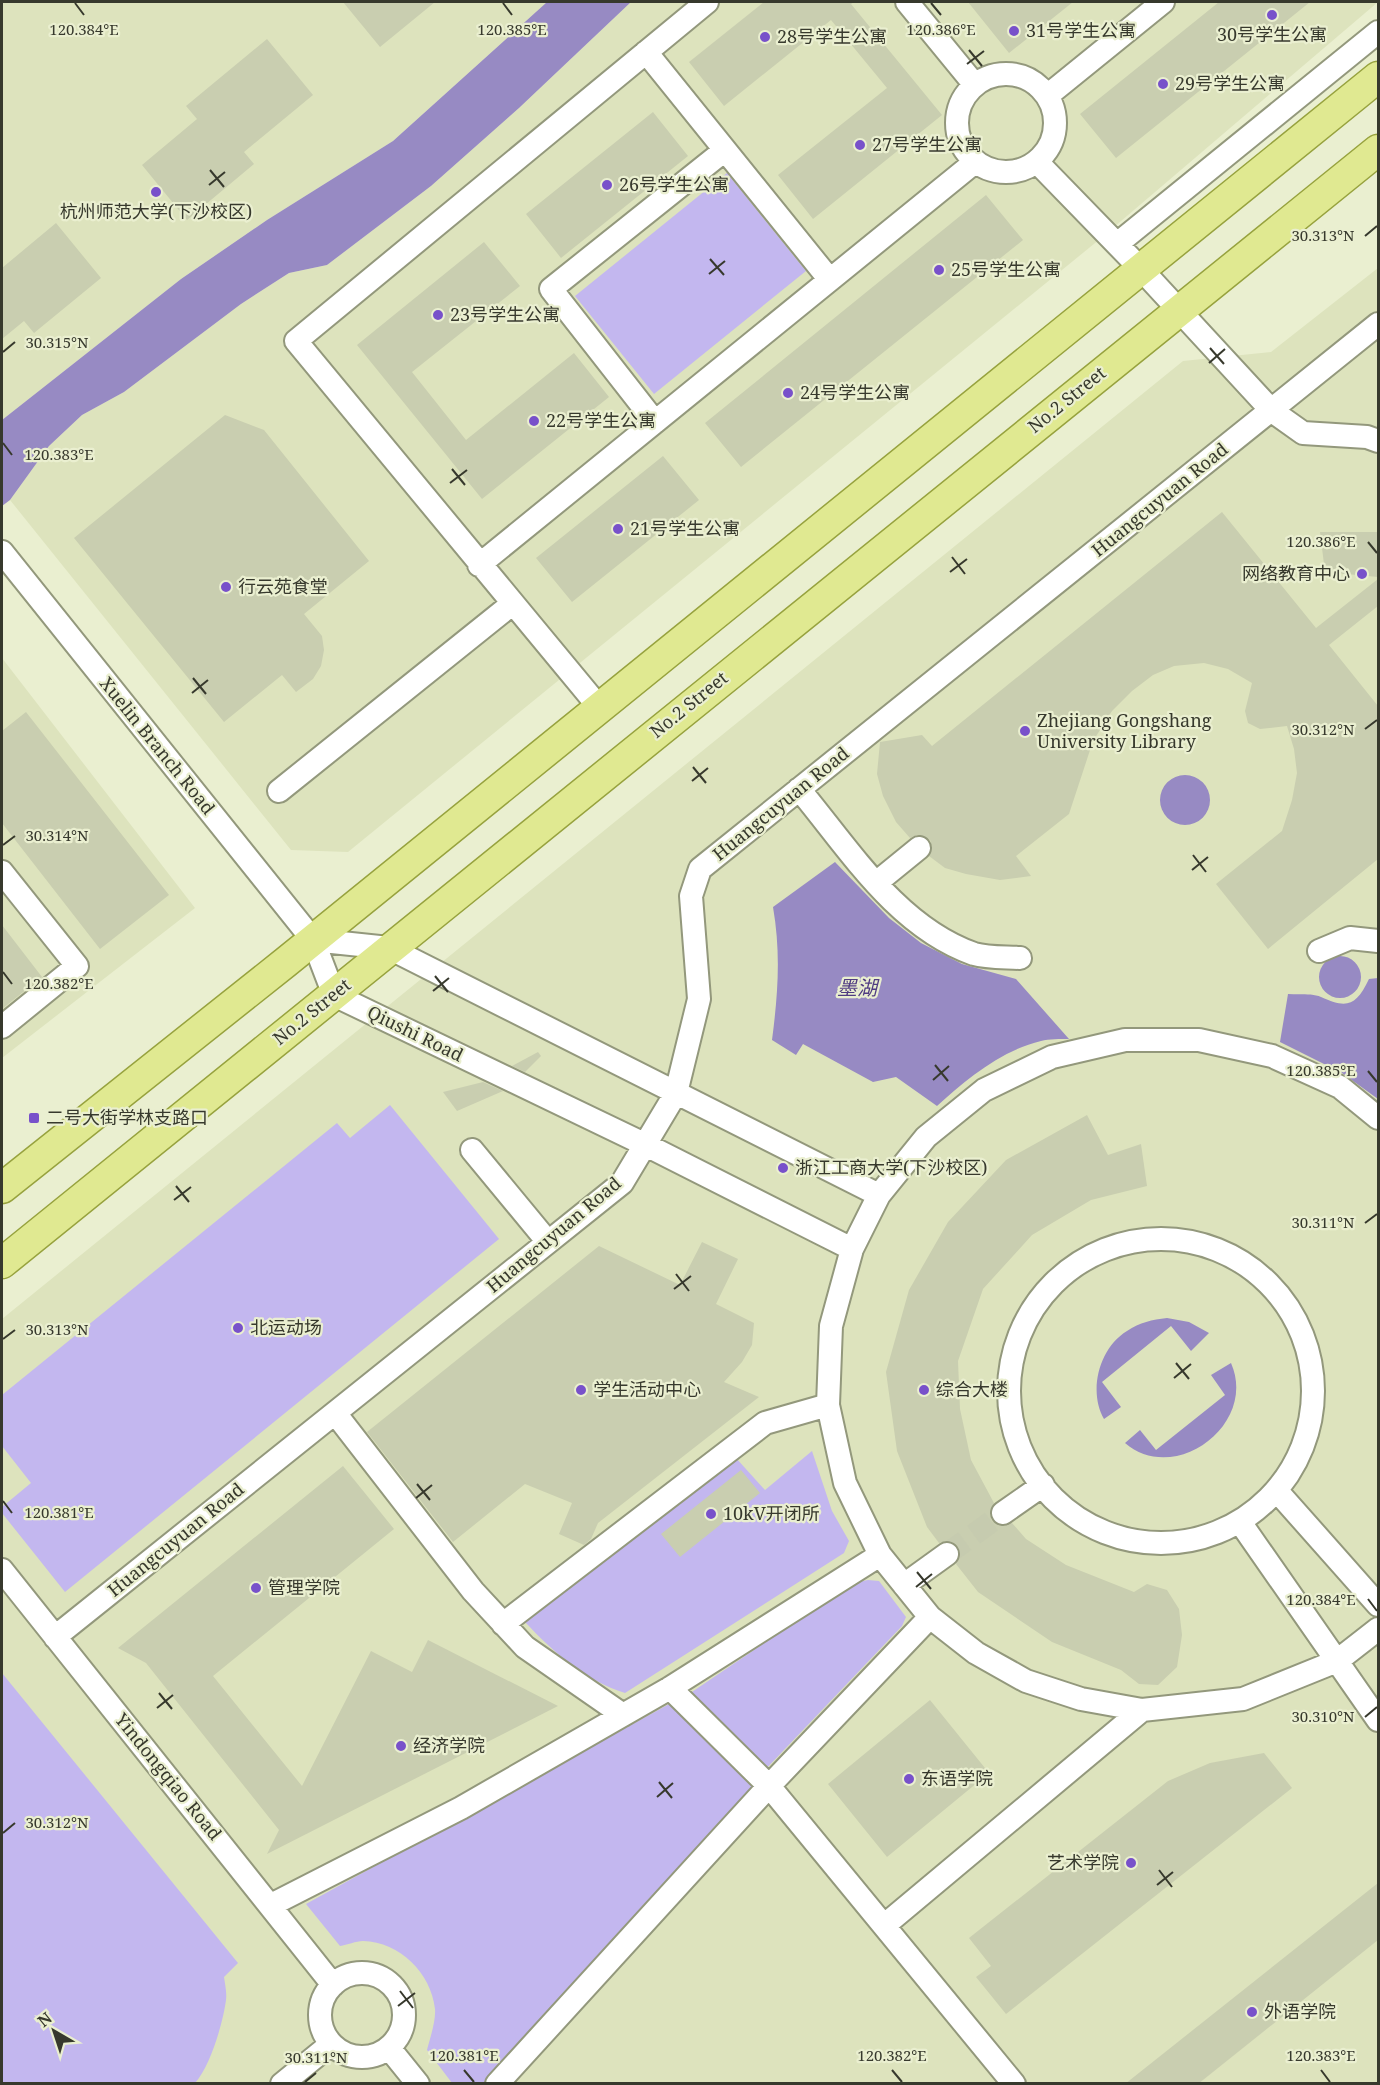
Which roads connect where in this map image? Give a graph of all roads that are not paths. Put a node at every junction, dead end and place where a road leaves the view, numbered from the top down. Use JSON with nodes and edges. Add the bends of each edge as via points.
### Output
{"nodes":[{"id":1,"x":707,"y":2,"type":"edge"},
{"id":2,"x":907,"y":2,"type":"edge"},
{"id":3,"x":1163,"y":2,"type":"edge"},
{"id":4,"x":1378,"y":32,"type":"edge"},
{"id":5,"x":646,"y":52,"type":"junction"},
{"id":6,"x":1378,"y":77,"type":"edge"},
{"id":7,"x":975,"y":85,"type":"junction"},
{"id":8,"x":1047,"y":96,"type":"junction"},
{"id":9,"x":725,"y":150,"type":"junction"},
{"id":10,"x":1378,"y":150,"type":"edge"},
{"id":11,"x":975,"y":162,"type":"junction"},
{"id":12,"x":1037,"y":162,"type":"junction"},
{"id":13,"x":1117,"y":244,"type":"junction"},
{"id":14,"x":1141,"y":269,"type":"junction"},
{"id":15,"x":830,"y":280,"type":"junction"},
{"id":16,"x":1177,"y":310,"type":"junction"},
{"id":17,"x":1378,"y":324,"type":"edge"},
{"id":18,"x":1272,"y":411,"type":"junction"},
{"id":19,"x":655,"y":422,"type":"junction"},
{"id":20,"x":1378,"y":441,"type":"edge"},
{"id":21,"x":2,"y":552,"type":"edge"},
{"id":22,"x":479,"y":565,"type":"junction"},
{"id":23,"x":512,"y":604,"type":"junction"},
{"id":24,"x":599,"y":707,"type":"junction"},
{"id":25,"x":799,"y":789,"type":"junction"},
{"id":26,"x":279,"y":791,"type":"dead end"},
{"id":27,"x":919,"y":848,"type":"dead end"},
{"id":28,"x":2,"y":872,"type":"edge"},
{"id":29,"x":876,"y":883,"type":"junction"},
{"id":30,"x":313,"y":940,"type":"junction"},
{"id":31,"x":1378,"y":941,"type":"edge"},
{"id":32,"x":388,"y":948,"type":"junction"},
{"id":33,"x":1319,"y":951,"type":"dead end"},
{"id":34,"x":1020,"y":958,"type":"dead end"},
{"id":35,"x":334,"y":995,"type":"junction"},
{"id":36,"x":2,"y":1027,"type":"edge"},
{"id":37,"x":676,"y":1093,"type":"junction"},
{"id":38,"x":1378,"y":1118,"type":"edge"},
{"id":39,"x":646,"y":1145,"type":"junction"},
{"id":40,"x":472,"y":1150,"type":"dead end"},
{"id":41,"x":2,"y":1188,"type":"edge"},
{"id":42,"x":879,"y":1195,"type":"junction"},
{"id":43,"x":548,"y":1242,"type":"junction"},
{"id":44,"x":852,"y":1249,"type":"junction"},
{"id":45,"x":2,"y":1263,"type":"edge"},
{"id":46,"x":828,"y":1405,"type":"junction"},
{"id":47,"x":335,"y":1413,"type":"junction"},
{"id":48,"x":1043,"y":1485,"type":"junction"},
{"id":49,"x":1277,"y":1491,"type":"junction"},
{"id":50,"x":1003,"y":1513,"type":"tunnel mouth"},
{"id":51,"x":1240,"y":1522,"type":"junction"},
{"id":52,"x":947,"y":1554,"type":"tunnel mouth"},
{"id":53,"x":879,"y":1555,"type":"junction"},
{"id":54,"x":2,"y":1570,"type":"edge"},
{"id":55,"x":904,"y":1585,"type":"junction"},
{"id":56,"x":1378,"y":1605,"type":"edge"},
{"id":57,"x":930,"y":1617,"type":"junction"},
{"id":58,"x":503,"y":1624,"type":"junction"},
{"id":59,"x":1378,"y":1629,"type":"edge"},
{"id":60,"x":55,"y":1637,"type":"junction"},
{"id":61,"x":1337,"y":1661,"type":"junction"},
{"id":62,"x":670,"y":1688,"type":"junction"},
{"id":63,"x":1142,"y":1710,"type":"junction"},
{"id":64,"x":623,"y":1715,"type":"junction"},
{"id":65,"x":1378,"y":1720,"type":"edge"},
{"id":66,"x":769,"y":1786,"type":"junction"},
{"id":67,"x":271,"y":1905,"type":"junction"},
{"id":68,"x":886,"y":1924,"type":"junction"},
{"id":69,"x":333,"y":1985,"type":"junction"},
{"id":70,"x":331,"y":2044,"type":"junction"},
{"id":71,"x":389,"y":2048,"type":"junction"},
{"id":72,"x":282,"y":2084,"type":"edge"},
{"id":73,"x":418,"y":2084,"type":"edge"},
{"id":74,"x":497,"y":2084,"type":"edge"},
{"id":75,"x":1014,"y":2084,"type":"edge"}],
"edges":[{"from":1,"to":5,"type":"street"},
{"from":2,"to":7,"type":"street"},
{"from":3,"to":8,"type":"street"},
{"from":4,"to":13,"type":"street"},
{"from":5,"to":9,"type":"street"},
{"from":5,"to":22,"type":"street","via":[[296,341]]},
{"from":6,"to":14,"type":"main road"},
{"from":7,"to":8,"type":"street","via":[[997,74],[1013,74],[1029,79]]},
{"from":7,"to":11,"type":"street","via":[[960,103],[956,119],[964,150]]},
{"from":8,"to":12,"type":"street","via":[[1055,118],[1054,134],[1048,150]]},
{"from":9,"to":15,"type":"street"},
{"from":9,"to":19,"type":"street","via":[[551,290]]},
{"from":10,"to":16,"type":"main road","name":"No.2 Street"},
{"from":11,"to":12,"type":"street","via":[[990,170],[1006,172],[1022,170]]},
{"from":11,"to":15,"type":"street"},
{"from":12,"to":13,"type":"street"},
{"from":13,"to":14,"type":"street"},
{"from":14,"to":16,"type":"street"},
{"from":14,"to":24,"type":"main road"},
{"from":15,"to":19,"type":"street"},
{"from":16,"to":18,"type":"street"},
{"from":16,"to":32,"type":"main road","name":"No.2 Street"},
{"from":17,"to":18,"type":"street","name":"Huangcuyuan Road"},
{"from":18,"to":20,"type":"street","via":[[1303,433]]},
{"from":18,"to":25,"type":"street","name":"Huangcuyuan Road"},
{"from":19,"to":22,"type":"street"},
{"from":21,"to":30,"type":"street","name":"Xuelin Branch Road"},
{"from":22,"to":23,"type":"street"},
{"from":23,"to":24,"type":"street"},
{"from":23,"to":26,"type":"street"},
{"from":24,"to":30,"type":"main road"},
{"from":25,"to":29,"type":"street"},
{"from":25,"to":37,"type":"street","name":"Huangcuyuan Road","via":[[700,869],[691,896],[699,999]]},
{"from":27,"to":29,"type":"street"},
{"from":28,"to":36,"type":"street","via":[[77,966]]},
{"from":29,"to":34,"type":"street","via":[[911,918],[940,938],[976,954]]},
{"from":30,"to":32,"type":"street"},
{"from":30,"to":35,"type":"street"},
{"from":30,"to":41,"type":"main road"},
{"from":31,"to":33,"type":"street","via":[[1350,938]]},
{"from":32,"to":35,"type":"main road","name":"No.2 Street"},
{"from":32,"to":37,"type":"street"},
{"from":35,"to":39,"type":"street","name":"Qiushi Road"},
{"from":35,"to":45,"type":"main road","name":"No.2 Street"},
{"from":37,"to":39,"type":"street","name":"Huangcuyuan Road"},
{"from":37,"to":42,"type":"street"},
{"from":38,"to":42,"type":"street","via":[[1340,1087],[1272,1056],[1199,1040],[1125,1040],[1052,1057],[984,1090],[926,1137]]},
{"from":39,"to":43,"type":"street","name":"Huangcuyuan Road","via":[[621,1183]]},
{"from":39,"to":44,"type":"street","name":"Qiushi Road"},
{"from":40,"to":43,"type":"street"},
{"from":42,"to":44,"type":"street"},
{"from":43,"to":47,"type":"street","name":"Huangcuyuan Road"},
{"from":44,"to":46,"type":"street","via":[[831,1326]]},
{"from":46,"to":53,"type":"street","via":[[845,1483]]},
{"from":46,"to":58,"type":"street","via":[[765,1423]]},
{"from":47,"to":58,"type":"street"},
{"from":47,"to":60,"type":"street","name":"Huangcuyuan Road"},
{"from":48,"to":49,"type":"street","via":[[1030,1470],[1012,1425],[1009,1377],[1020,1331],[1046,1291],[1082,1260],[1127,1242],[1175,1238],[1221,1250],[1262,1275],[1293,1311],[1311,1356],[1314,1404],[1302,1450]]},
{"from":48,"to":50,"type":"street"},
{"from":48,"to":51,"type":"street","via":[[1060,1506],[1101,1532],[1148,1543],[1195,1539]]},
{"from":49,"to":51,"type":"street"},
{"from":49,"to":56,"type":"street"},
{"from":51,"to":61,"type":"street"},
{"from":52,"to":55,"type":"street"},
{"from":53,"to":55,"type":"street"},
{"from":53,"to":62,"type":"street"},
{"from":54,"to":60,"type":"street","name":"Yindongqiao Road"},
{"from":55,"to":57,"type":"street"},
{"from":57,"to":63,"type":"street","via":[[976,1653],[1026,1680],[1081,1699]]},
{"from":57,"to":66,"type":"street"},
{"from":58,"to":64,"type":"street","via":[[525,1647]]},
{"from":59,"to":61,"type":"street"},
{"from":60,"to":67,"type":"street","name":"Yindongqiao Road"},
{"from":61,"to":63,"type":"street","via":[[1243,1699]]},
{"from":61,"to":65,"type":"street"},
{"from":62,"to":64,"type":"street"},
{"from":62,"to":66,"type":"street"},
{"from":63,"to":68,"type":"street"},
{"from":64,"to":67,"type":"street","via":[[461,1808]]},
{"from":66,"to":68,"type":"street"},
{"from":66,"to":74,"type":"street"},
{"from":67,"to":69,"type":"street","name":"Yindongqiao Road"},
{"from":68,"to":75,"type":"street"},
{"from":69,"to":70,"type":"street","via":[[320,2014],[322,2030]]},
{"from":69,"to":71,"type":"street","via":[[346,1976],[361,1973],[389,1982],[399,1993],[404,2022],[399,2037]]},
{"from":70,"to":71,"type":"street","via":[[343,2054],[359,2058],[375,2056]]},
{"from":70,"to":72,"type":"street"},
{"from":71,"to":73,"type":"street"}]}
